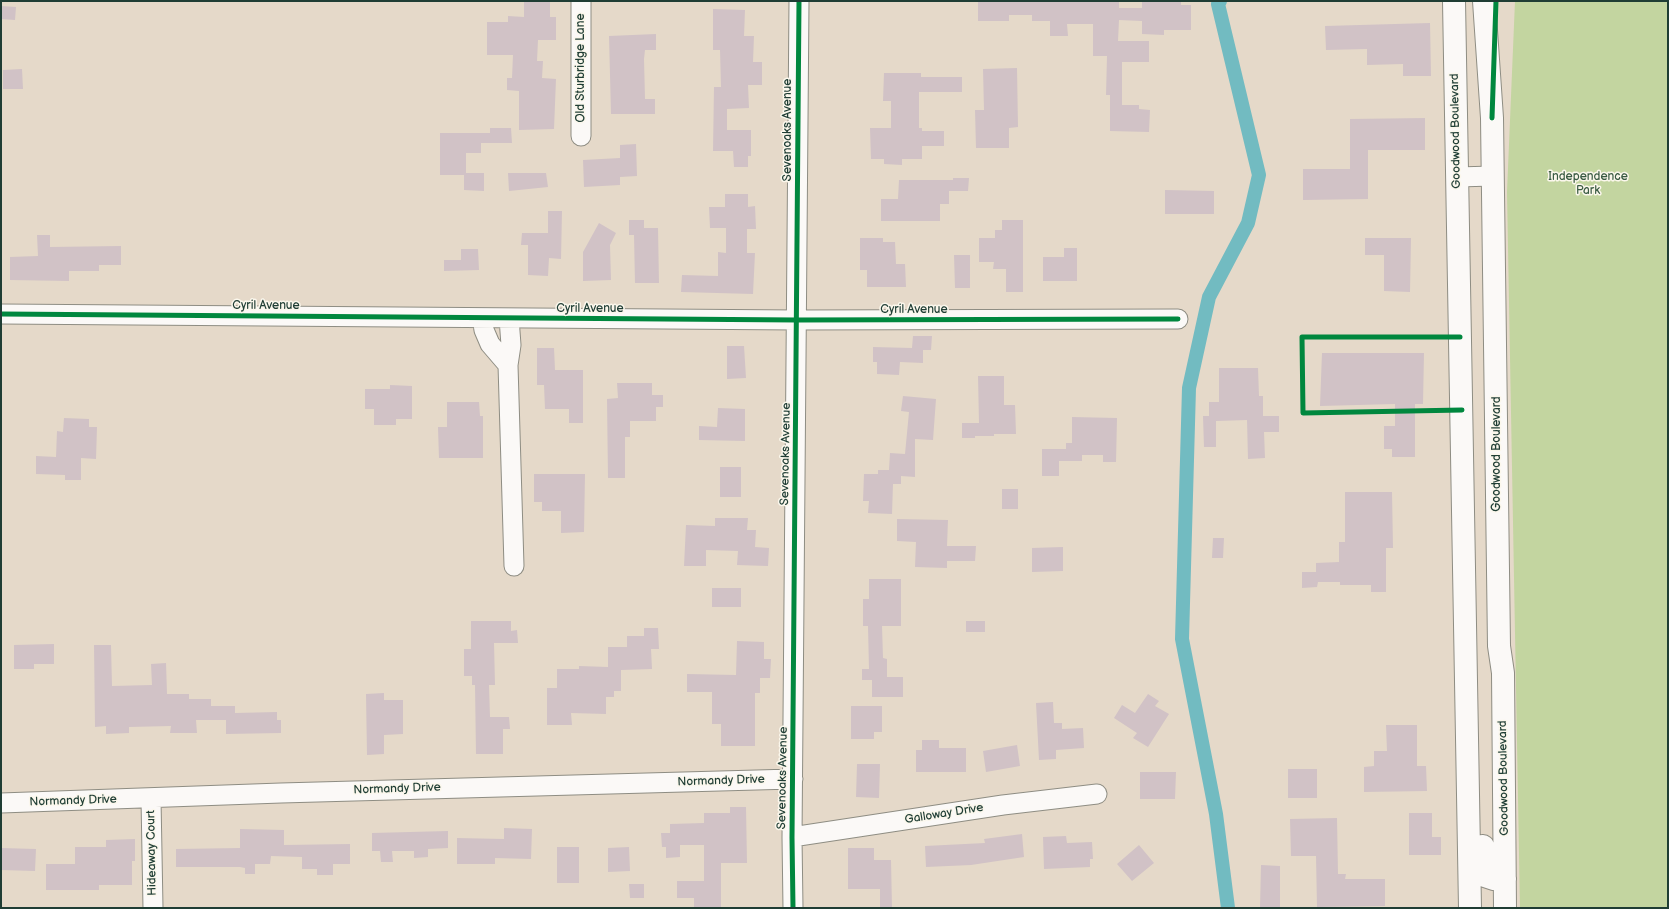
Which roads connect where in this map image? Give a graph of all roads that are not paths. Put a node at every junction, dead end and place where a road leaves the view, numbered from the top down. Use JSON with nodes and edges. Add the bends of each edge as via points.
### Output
{"nodes":[{"id":1,"x":581,"y":1,"type":"edge"},
{"id":2,"x":799,"y":1,"type":"edge"},
{"id":3,"x":1454,"y":1,"type":"edge"},
{"id":4,"x":1484,"y":1,"type":"edge"},
{"id":5,"x":1496,"y":1,"type":"edge"},
{"id":6,"x":1492,"y":118,"type":"junction"},
{"id":7,"x":581,"y":136,"type":"dead end"},
{"id":8,"x":1493,"y":176,"type":"junction"},
{"id":9,"x":1457,"y":177,"type":"junction"},
{"id":10,"x":1,"y":314,"type":"edge"},
{"id":11,"x":482,"y":318,"type":"junction"},
{"id":12,"x":509,"y":318,"type":"junction"},
{"id":13,"x":1178,"y":319,"type":"dead end"},
{"id":14,"x":797,"y":320,"type":"junction"},
{"id":15,"x":508,"y":365,"type":"junction"},
{"id":16,"x":1463,"y":482,"type":"junction"},
{"id":17,"x":1498,"y":554,"type":"junction"},
{"id":18,"x":514,"y":566,"type":"dead end"},
{"id":19,"x":1467,"y":699,"type":"junction"},
{"id":20,"x":793,"y":778,"type":"junction"},
{"id":21,"x":1097,"y":794,"type":"dead end"},
{"id":22,"x":151,"y":799,"type":"junction"},
{"id":23,"x":1,"y":803,"type":"edge"},
{"id":24,"x":792,"y":836,"type":"junction"},
{"id":25,"x":1505,"y":879,"type":"junction"},
{"id":26,"x":153,"y":908,"type":"edge"},
{"id":27,"x":793,"y":908,"type":"edge"},
{"id":28,"x":1470,"y":908,"type":"edge"},
{"id":29,"x":1506,"y":908,"type":"edge"}],
"edges":[{"from":1,"to":7,"type":"street","name":"Old Sturbridge Lane"},
{"from":2,"to":14,"type":"street","name":"Sevenoaks Avenue"},
{"from":3,"to":9,"type":"main road","name":"Goodwood Boulevard"},
{"from":4,"to":6,"type":"main road","name":"Goodwood Boulevard"},
{"from":5,"to":6,"type":"main road"},
{"from":6,"to":8,"type":"main road","name":"Goodwood Boulevard"},
{"from":8,"to":9,"type":"street"},
{"from":8,"to":17,"type":"main road","name":"Goodwood Boulevard"},
{"from":9,"to":16,"type":"main road","name":"Goodwood Boulevard"},
{"from":10,"to":11,"type":"street","name":"Cyril Avenue"},
{"from":11,"to":12,"type":"street","name":"Cyril Avenue"},
{"from":11,"to":15,"type":"street","via":[[490,344]]},
{"from":12,"to":14,"type":"street","name":"Cyril Avenue"},
{"from":12,"to":15,"type":"street","via":[[511,345]]},
{"from":13,"to":14,"type":"street","name":"Cyril Avenue"},
{"from":14,"to":20,"type":"street","name":"Sevenoaks Avenue"},
{"from":15,"to":18,"type":"street"},
{"from":16,"to":17,"type":"main road","via":[[1476,546],[1485,554]]},
{"from":16,"to":19,"type":"main road","name":"Goodwood Boulevard"},
{"from":17,"to":25,"type":"main road","name":"Goodwood Boulevard","via":[[1499,646],[1503,673]]},
{"from":19,"to":25,"type":"main road","via":[[1475,721],[1479,744],[1485,876]]},
{"from":19,"to":28,"type":"main road","name":"Goodwood Boulevard"},
{"from":20,"to":22,"type":"street","name":"Normandy Drive"},
{"from":20,"to":24,"type":"street","name":"Sevenoaks Avenue"},
{"from":21,"to":24,"type":"street","name":"Galloway Drive"},
{"from":22,"to":23,"type":"street","name":"Normandy Drive"},
{"from":22,"to":26,"type":"street","name":"Hideaway Court"},
{"from":24,"to":27,"type":"street","name":"Sevenoaks Avenue"},
{"from":25,"to":29,"type":"main road","name":"Goodwood Boulevard"}]}
